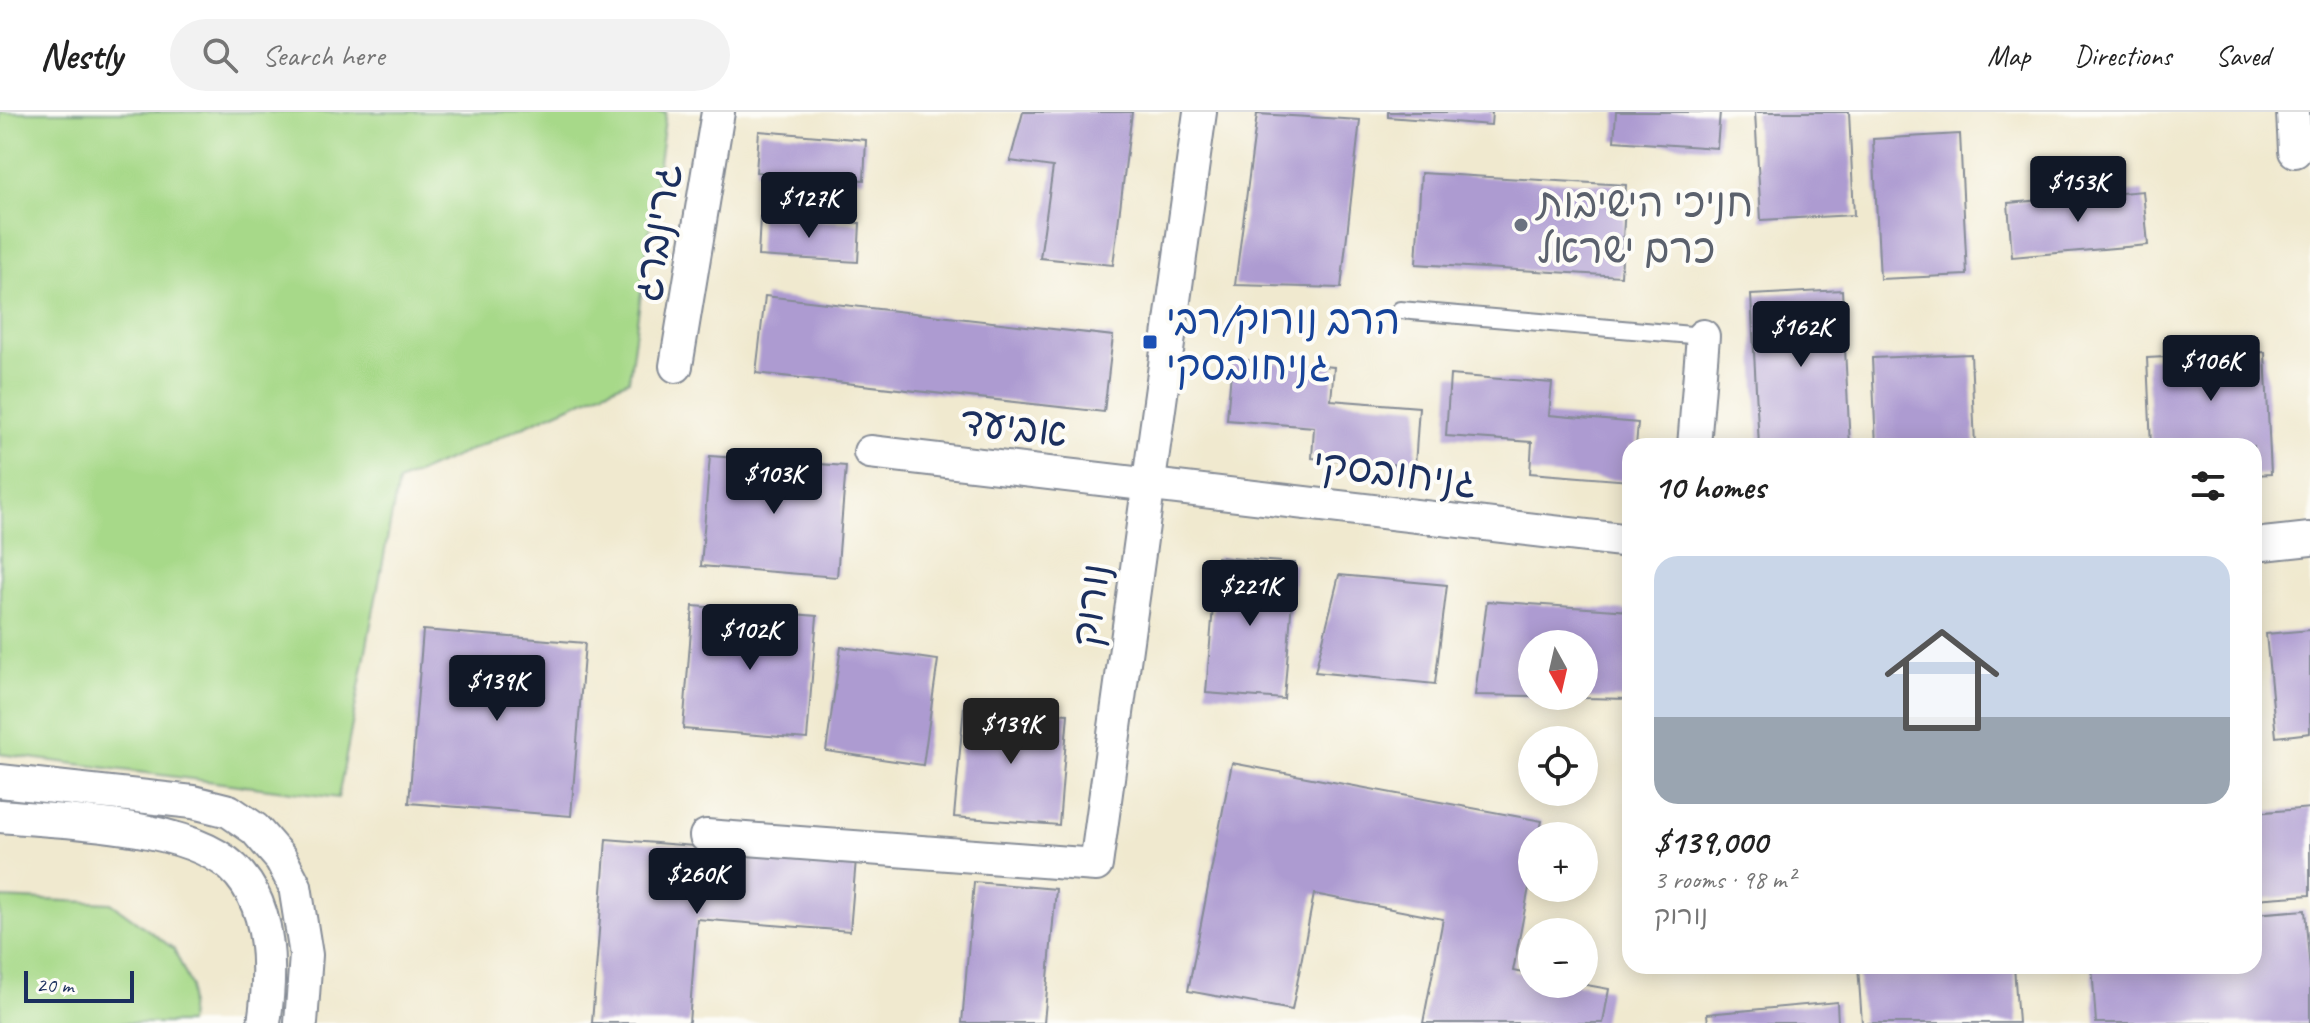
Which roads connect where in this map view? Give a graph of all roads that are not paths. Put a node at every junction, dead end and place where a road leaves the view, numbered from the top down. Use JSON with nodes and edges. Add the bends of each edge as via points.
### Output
{"nodes":[{"id":1,"x":718,"y":112,"type":"edge"},
{"id":2,"x":1200,"y":112,"type":"edge"},
{"id":3,"x":2293,"y":112,"type":"edge"},
{"id":4,"x":2295,"y":151,"type":"dead end"},
{"id":5,"x":1400,"y":310,"type":"dead end"},
{"id":6,"x":1703,"y":336,"type":"joint"},
{"id":7,"x":676,"y":366,"type":"dead end"},
{"id":8,"x":1695,"y":438,"type":"edge"},
{"id":9,"x":870,"y":452,"type":"dead end"},
{"id":10,"x":1149,"y":484,"type":"junction"},
{"id":11,"x":2310,"y":539,"type":"edge"},
{"id":12,"x":1622,"y":540,"type":"edge"},
{"id":13,"x":2262,"y":544,"type":"edge"},
{"id":14,"x":0,"y":781,"type":"edge"},
{"id":15,"x":0,"y":816,"type":"edge"},
{"id":16,"x":706,"y":836,"type":"dead end"},
{"id":17,"x":264,"y":1023,"type":"edge"},
{"id":18,"x":301,"y":1023,"type":"edge"}],
"edges":[{"from":1,"to":7,"type":"street","name":"גרינברג"},
{"from":2,"to":10,"type":"street","name":"נורוק"},
{"from":3,"to":4,"type":"street"},
{"from":5,"to":6,"type":"lane"},
{"from":6,"to":8,"type":"street"},
{"from":9,"to":10,"type":"street","name":"אביעד"},
{"from":10,"to":12,"type":"street","name":"גניחובסקי"},
{"from":10,"to":16,"type":"street","name":"נורוק","via":[[1096,865]]},
{"from":11,"to":13,"type":"street"},
{"from":14,"to":18,"type":"street","via":[[193,802],[229,811],[255,829],[281,859],[295,886],[306,955]]},
{"from":15,"to":17,"type":"street","via":[[133,829],[185,840],[216,854],[240,874],[261,919],[269,961]]}]}
